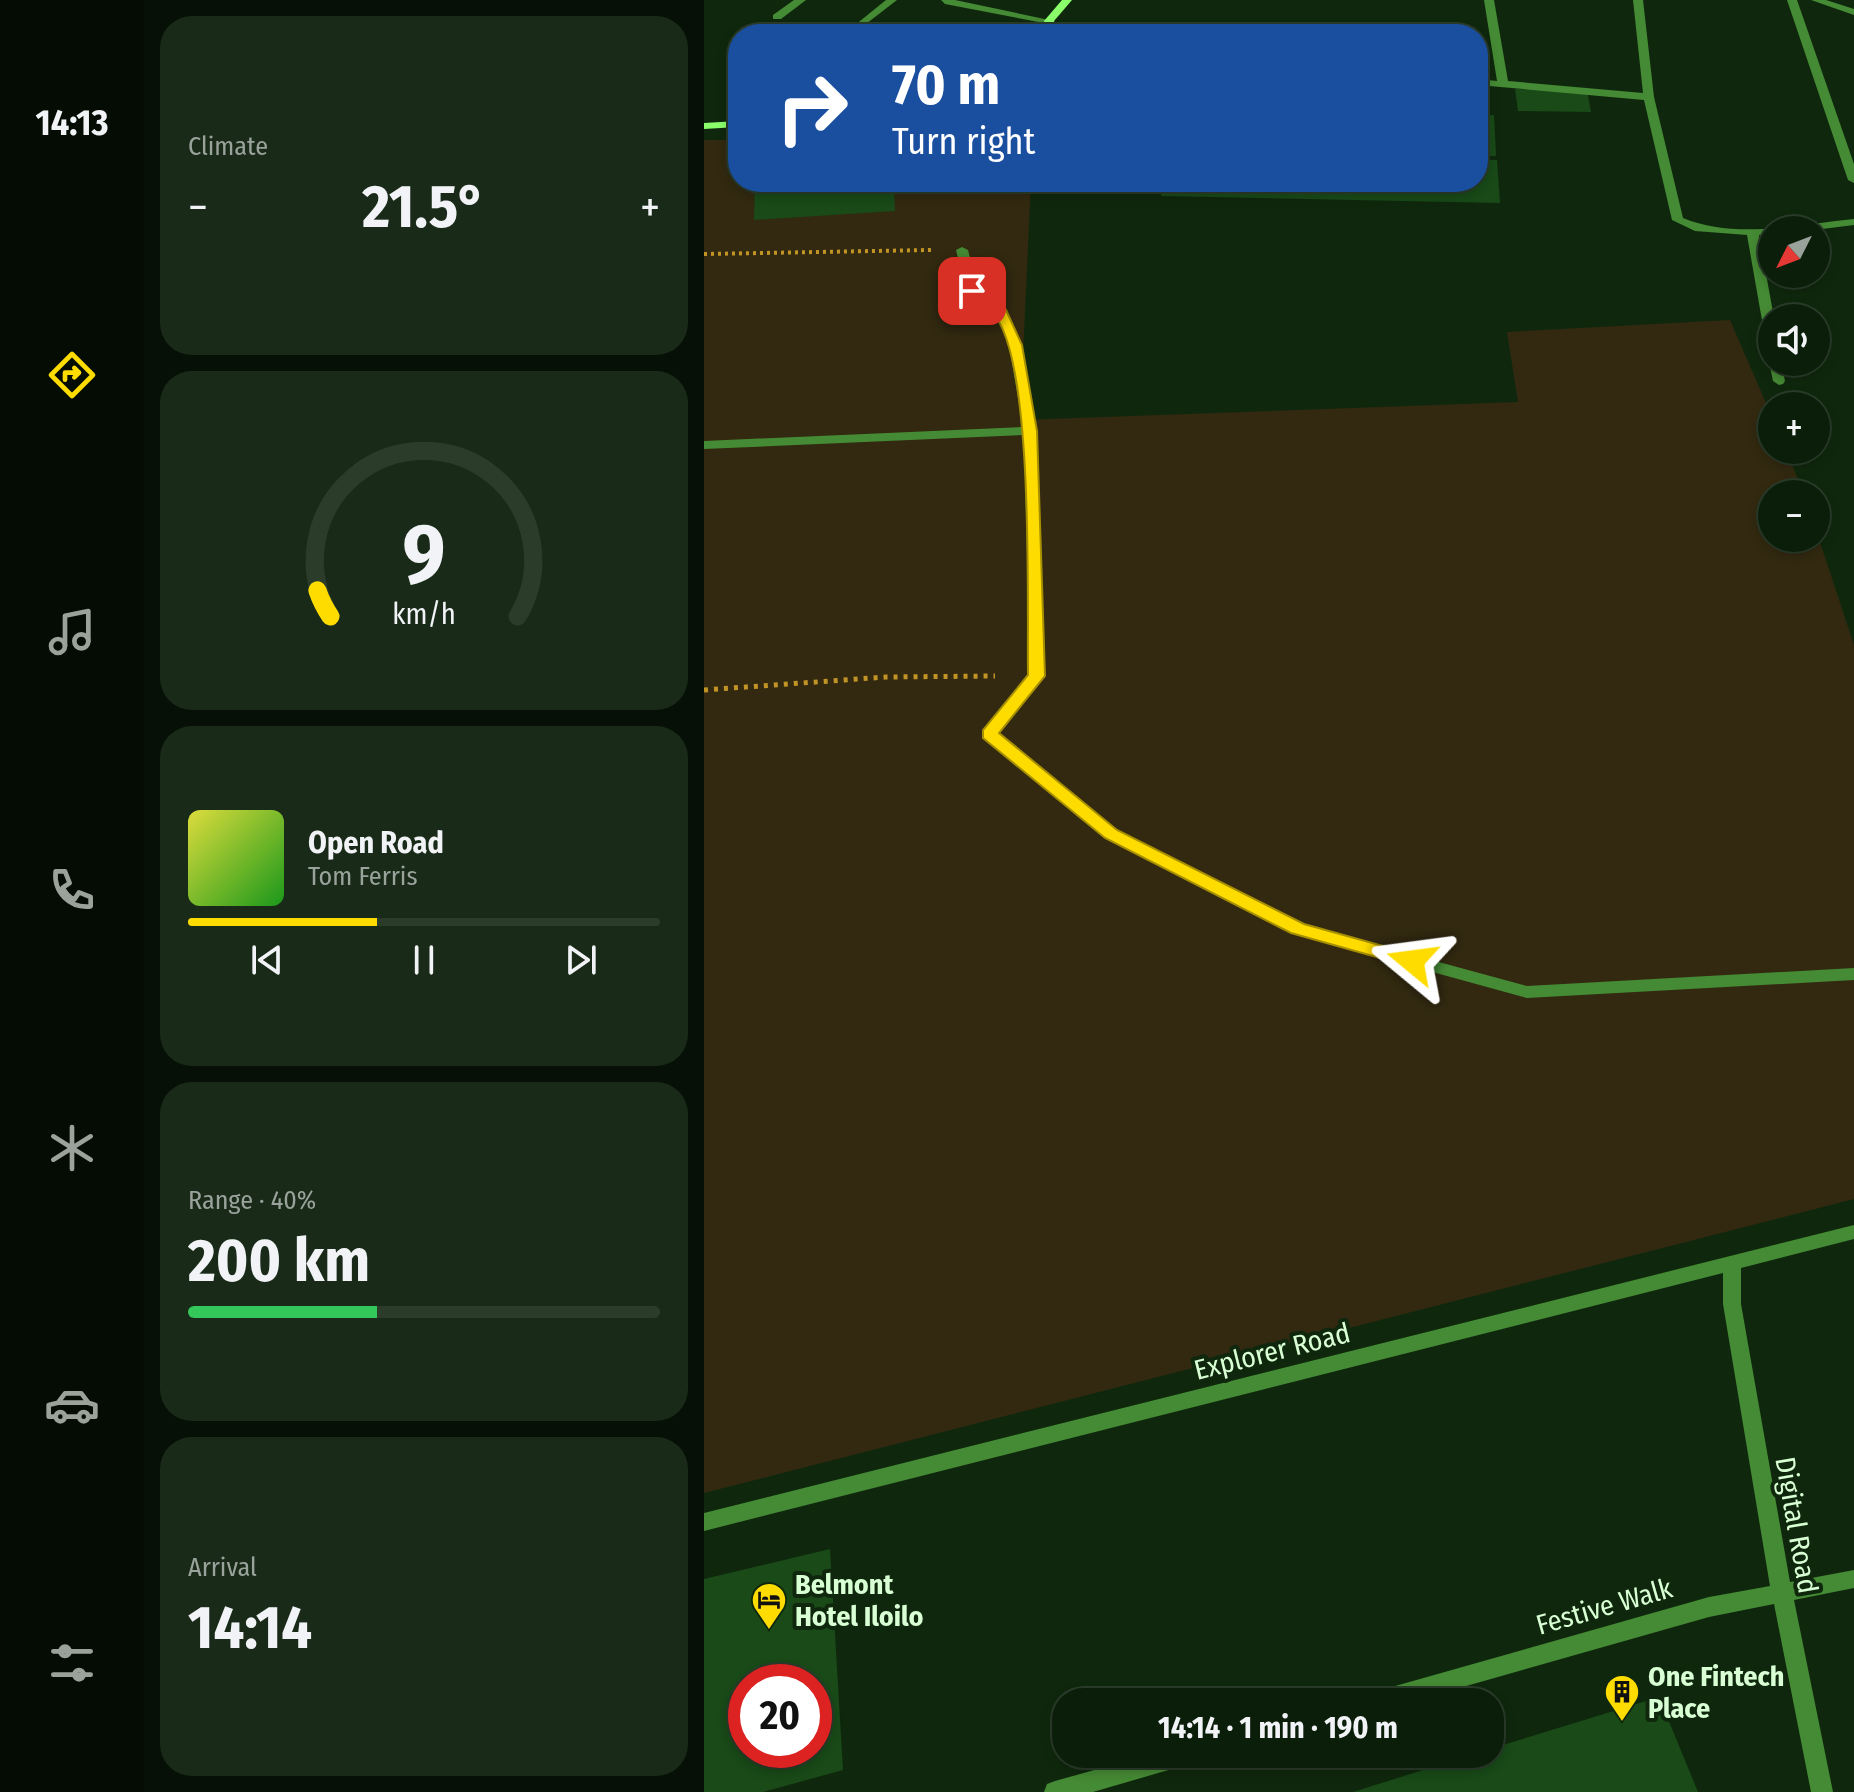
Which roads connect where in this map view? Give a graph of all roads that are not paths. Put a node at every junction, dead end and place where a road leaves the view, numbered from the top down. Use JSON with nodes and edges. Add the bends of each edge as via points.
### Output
{"nodes":[{"id":1,"x":801,"y":0,"type":"edge"},
{"id":2,"x":892,"y":0,"type":"edge"},
{"id":3,"x":1067,"y":0,"type":"edge"},
{"id":4,"x":1489,"y":0,"type":"edge"},
{"id":5,"x":1638,"y":0,"type":"edge"},
{"id":6,"x":1792,"y":0,"type":"edge"},
{"id":7,"x":1816,"y":0,"type":"edge"},
{"id":8,"x":945,"y":1,"type":"edge"},
{"id":9,"x":1854,"y":12,"type":"edge"},
{"id":10,"x":777,"y":17,"type":"dead end"},
{"id":11,"x":1049,"y":21,"type":"junction"},
{"id":12,"x":860,"y":24,"type":"edge"},
{"id":13,"x":1050,"y":24,"type":"edge"},
{"id":14,"x":1488,"y":82,"type":"edge"},
{"id":15,"x":1503,"y":83,"type":"junction"},
{"id":16,"x":1649,"y":97,"type":"junction"},
{"id":17,"x":728,"y":125,"type":"edge"},
{"id":18,"x":704,"y":126,"type":"edge"},
{"id":19,"x":1854,"y":180,"type":"edge"},
{"id":20,"x":1854,"y":222,"type":"edge"},
{"id":21,"x":1752,"y":231,"type":"junction"},
{"id":22,"x":962,"y":250,"type":"road end"},
{"id":23,"x":1765,"y":304,"type":"edge"},
{"id":24,"x":1778,"y":376,"type":"edge"},
{"id":25,"x":1779,"y":381,"type":"dead end"},
{"id":26,"x":1030,"y":431,"type":"junction"},
{"id":27,"x":704,"y":445,"type":"edge"},
{"id":28,"x":1854,"y":974,"type":"edge"},
{"id":29,"x":1854,"y":1232,"type":"edge"},
{"id":30,"x":1732,"y":1265,"type":"junction"},
{"id":31,"x":704,"y":1522,"type":"edge"},
{"id":32,"x":1854,"y":1579,"type":"edge"},
{"id":33,"x":1781,"y":1594,"type":"junction"},
{"id":34,"x":1423,"y":1688,"type":"edge"},
{"id":35,"x":1140,"y":1768,"type":"edge"},
{"id":36,"x":1055,"y":1792,"type":"edge"},
{"id":37,"x":1822,"y":1792,"type":"edge"}],
"edges":[{"from":1,"to":10,"type":"street"},
{"from":2,"to":12,"type":"street"},
{"from":3,"to":11,"type":"street"},
{"from":4,"to":15,"type":"street"},
{"from":5,"to":16,"type":"street"},
{"from":6,"to":19,"type":"street"},
{"from":7,"to":9,"type":"street"},
{"from":8,"to":11,"type":"street"},
{"from":11,"to":13,"type":"street"},
{"from":14,"to":15,"type":"street"},
{"from":15,"to":16,"type":"street"},
{"from":16,"to":21,"type":"street","via":[[1678,220],[1705,230]]},
{"from":17,"to":18,"type":"street"},
{"from":20,"to":21,"type":"street"},
{"from":21,"to":23,"type":"street"},
{"from":22,"to":26,"type":"street","via":[[972,291],[1002,313],[1015,345]]},
{"from":24,"to":25,"type":"street"},
{"from":26,"to":27,"type":"street"},
{"from":26,"to":28,"type":"street","via":[[1037,676],[989,734],[1111,834],[1298,929],[1527,992]]},
{"from":29,"to":30,"type":"street","name":"Explorer Road"},
{"from":30,"to":31,"type":"street","name":"Explorer Road"},
{"from":30,"to":33,"type":"street","name":"Digital Road","via":[[1732,1304]]},
{"from":32,"to":33,"type":"street","name":"Festive Walk"},
{"from":33,"to":34,"type":"street","name":"Festive Walk","via":[[1709,1607]]},
{"from":33,"to":37,"type":"street","name":"Digital Road"},
{"from":35,"to":36,"type":"street"}]}
